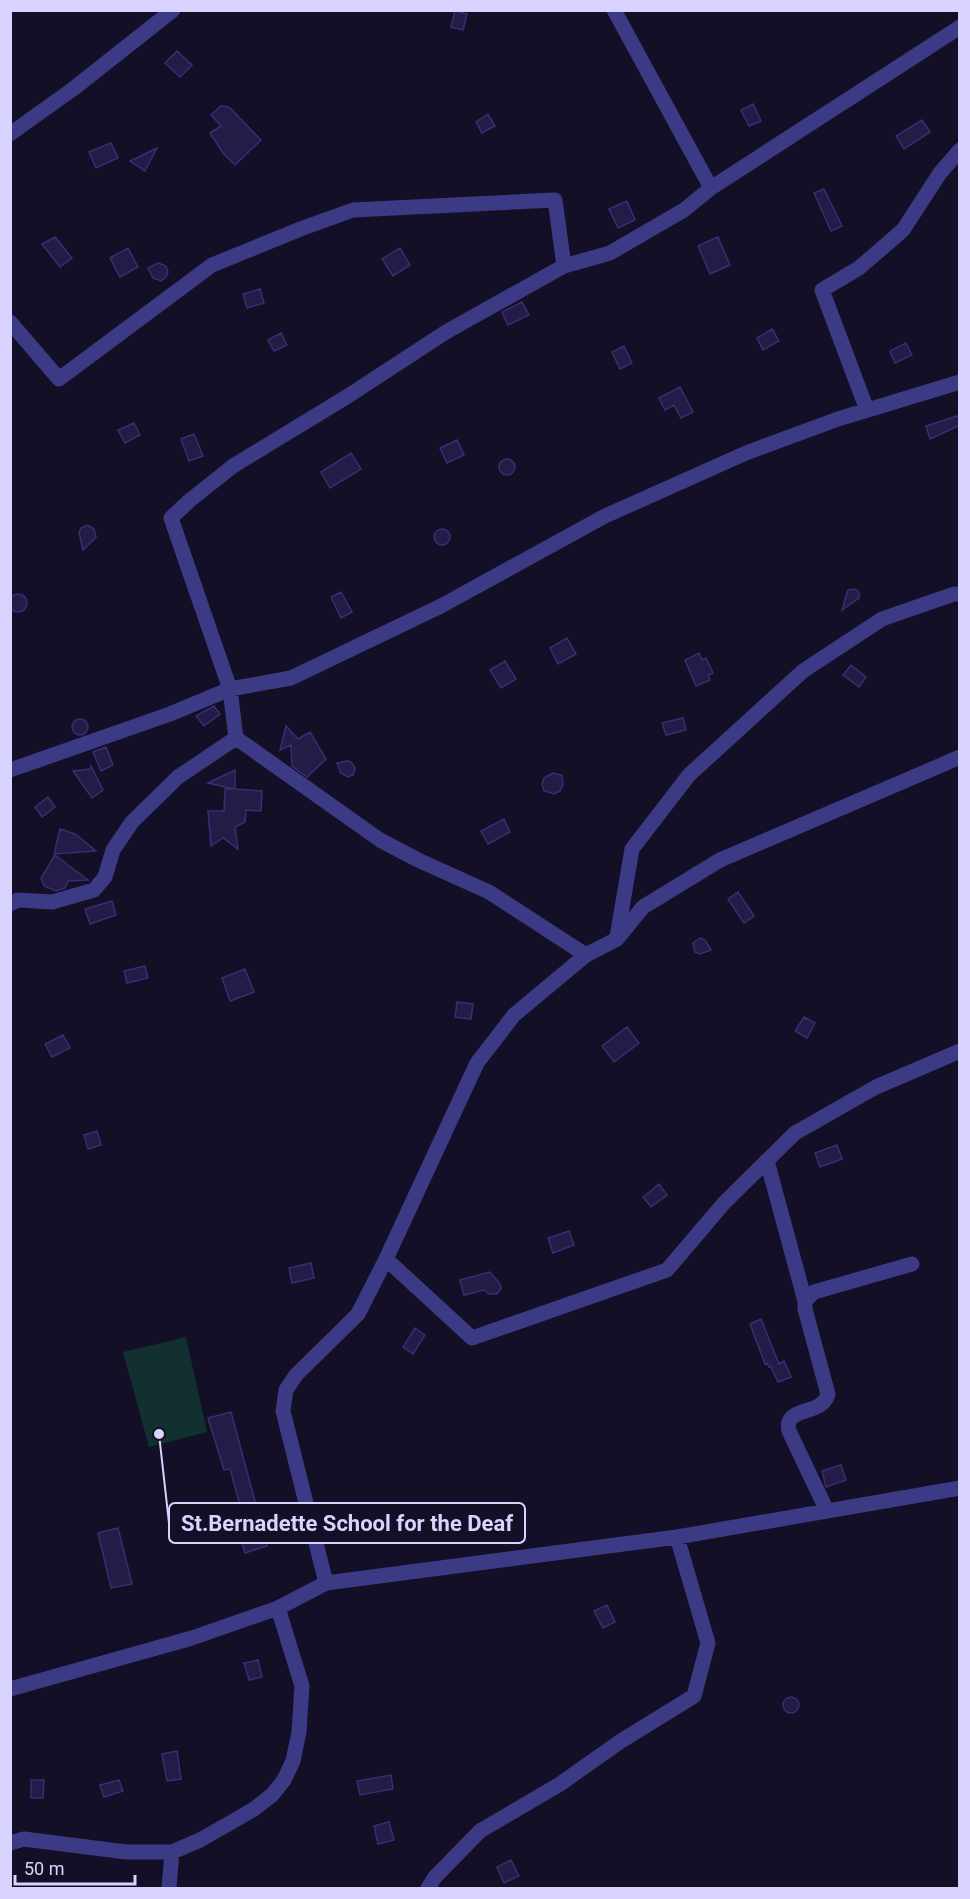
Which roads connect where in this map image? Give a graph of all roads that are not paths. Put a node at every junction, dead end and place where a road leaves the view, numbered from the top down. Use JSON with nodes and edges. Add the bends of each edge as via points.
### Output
{"nodes":[{"id":1,"x":173,"y":10,"type":"edge"},
{"id":2,"x":614,"y":10,"type":"edge"},
{"id":3,"x":960,"y":27,"type":"edge"},
{"id":4,"x":10,"y":134,"type":"edge"},
{"id":5,"x":960,"y":150,"type":"edge"},
{"id":6,"x":711,"y":188,"type":"junction"},
{"id":7,"x":564,"y":266,"type":"junction"},
{"id":8,"x":10,"y":322,"type":"edge"},
{"id":9,"x":960,"y":382,"type":"edge"},
{"id":10,"x":867,"y":410,"type":"junction"},
{"id":11,"x":960,"y":594,"type":"edge"},
{"id":12,"x":230,"y":689,"type":"junction"},
{"id":13,"x":236,"y":738,"type":"junction"},
{"id":14,"x":960,"y":757,"type":"edge"},
{"id":15,"x":10,"y":770,"type":"edge"},
{"id":16,"x":10,"y":904,"type":"edge"},
{"id":17,"x":617,"y":939,"type":"junction"},
{"id":18,"x":586,"y":955,"type":"junction"},
{"id":19,"x":960,"y":1051,"type":"edge"},
{"id":20,"x":767,"y":1161,"type":"junction"},
{"id":21,"x":386,"y":1259,"type":"junction"},
{"id":22,"x":912,"y":1264,"type":"dead end"},
{"id":23,"x":805,"y":1301,"type":"junction"},
{"id":24,"x":960,"y":1488,"type":"edge"},
{"id":25,"x":827,"y":1511,"type":"junction"},
{"id":26,"x":677,"y":1537,"type":"junction"},
{"id":27,"x":326,"y":1583,"type":"junction"},
{"id":28,"x":278,"y":1608,"type":"junction"},
{"id":29,"x":10,"y":1689,"type":"edge"},
{"id":30,"x":10,"y":1843,"type":"edge"},
{"id":31,"x":172,"y":1852,"type":"junction"},
{"id":32,"x":169,"y":1888,"type":"edge"},
{"id":33,"x":428,"y":1888,"type":"edge"}],
"edges":[{"from":1,"to":4,"type":"street"},
{"from":2,"to":6,"type":"street"},
{"from":3,"to":6,"type":"street"},
{"from":5,"to":10,"type":"street","via":[[940,172],[903,230],[859,268],[822,290]]},
{"from":6,"to":7,"type":"street","via":[[684,210],[610,253]]},
{"from":7,"to":8,"type":"street","via":[[555,200],[353,210],[212,265],[59,379]]},
{"from":7,"to":12,"type":"street","via":[[447,332],[233,466],[171,518]]},
{"from":9,"to":10,"type":"street"},
{"from":10,"to":12,"type":"street","via":[[746,453],[605,516],[441,606],[291,678]]},
{"from":11,"to":17,"type":"street","via":[[882,619],[803,671],[689,775],[632,849]]},
{"from":12,"to":13,"type":"street"},
{"from":12,"to":15,"type":"street"},
{"from":13,"to":16,"type":"street","via":[[178,777],[132,822],[113,850],[105,877],[94,890],[52,902],[18,900]]},
{"from":13,"to":18,"type":"street","via":[[380,840],[489,892]]},
{"from":14,"to":17,"type":"street","via":[[720,860],[643,908]]},
{"from":17,"to":18,"type":"street"},
{"from":18,"to":21,"type":"street","via":[[514,1015],[477,1063]]},
{"from":19,"to":20,"type":"street","via":[[876,1087],[795,1133]]},
{"from":20,"to":21,"type":"street","via":[[724,1203],[667,1270],[472,1338]]},
{"from":20,"to":23,"type":"street"},
{"from":21,"to":27,"type":"street","via":[[358,1314],[296,1375],[286,1390],[283,1411]]},
{"from":22,"to":23,"type":"street","via":[[814,1292]]},
{"from":23,"to":25,"type":"street","via":[[828,1394],[822,1405],[794,1415],[787,1424]]},
{"from":24,"to":25,"type":"street"},
{"from":25,"to":26,"type":"street"},
{"from":26,"to":27,"type":"street"},
{"from":26,"to":33,"type":"street","via":[[708,1643],[694,1696],[480,1831]]},
{"from":27,"to":28,"type":"street"},
{"from":28,"to":29,"type":"street","via":[[192,1638]]},
{"from":28,"to":31,"type":"street","via":[[302,1686],[293,1761],[284,1780],[254,1809]]},
{"from":30,"to":31,"type":"street","via":[[24,1839],[126,1852]]},
{"from":31,"to":32,"type":"street"}]}
